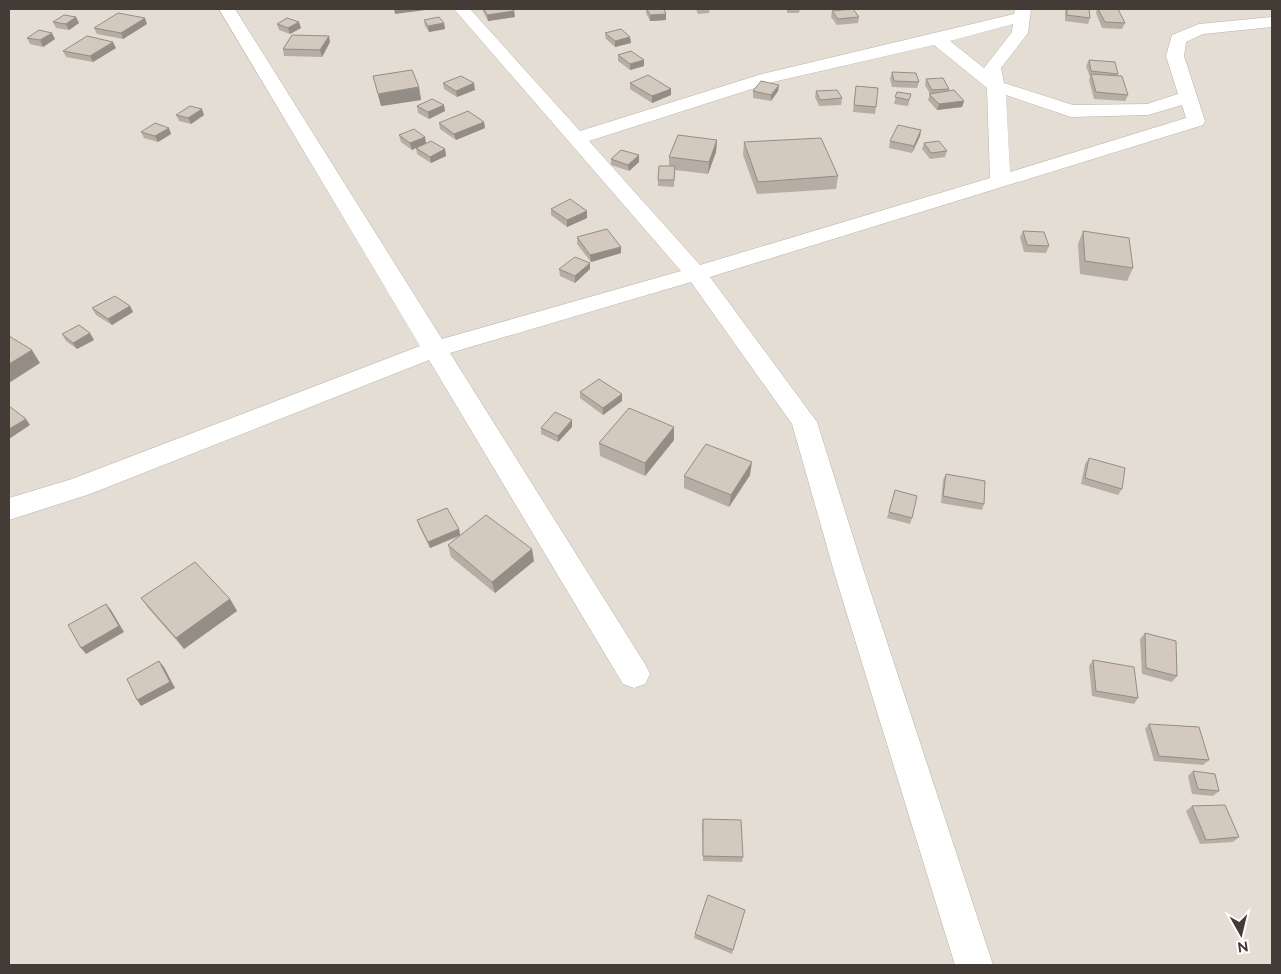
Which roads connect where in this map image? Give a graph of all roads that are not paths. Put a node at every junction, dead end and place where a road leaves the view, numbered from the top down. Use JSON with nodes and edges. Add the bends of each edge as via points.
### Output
{"nodes":[{"id":1,"x":226,"y":9,"type":"edge"},
{"id":2,"x":462,"y":9,"type":"edge"},
{"id":3,"x":1022,"y":13,"type":"edge"},
{"id":4,"x":1267,"y":24,"type":"edge"},
{"id":5,"x":937,"y":39,"type":"junction"},
{"id":6,"x":996,"y":86,"type":"junction"},
{"id":7,"x":1188,"y":97,"type":"junction"},
{"id":8,"x":576,"y":138,"type":"junction"},
{"id":9,"x":1000,"y":182,"type":"junction"},
{"id":10,"x":696,"y":274,"type":"junction"},
{"id":11,"x":435,"y":349,"type":"junction"},
{"id":12,"x":9,"y":509,"type":"edge"},
{"id":13,"x":634,"y":674,"type":"dead end"},
{"id":14,"x":974,"y":965,"type":"edge"}],
"edges":[{"from":1,"to":11,"type":"street"},
{"from":2,"to":8,"type":"street"},
{"from":3,"to":5,"type":"street"},
{"from":3,"to":6,"type":"street","via":[[1020,33],[992,68]]},
{"from":4,"to":7,"type":"street","via":[[1199,29],[1178,39],[1175,56]]},
{"from":5,"to":6,"type":"street"},
{"from":5,"to":8,"type":"street","via":[[768,78]]},
{"from":6,"to":7,"type":"street","via":[[1071,112],[1148,109]]},
{"from":6,"to":9,"type":"street"},
{"from":7,"to":9,"type":"street","via":[[1196,121]]},
{"from":8,"to":10,"type":"street"},
{"from":9,"to":10,"type":"street"},
{"from":10,"to":11,"type":"street"},
{"from":10,"to":14,"type":"street","via":[[804,422]]},
{"from":11,"to":12,"type":"street","via":[[80,487]]},
{"from":11,"to":13,"type":"street"}]}
